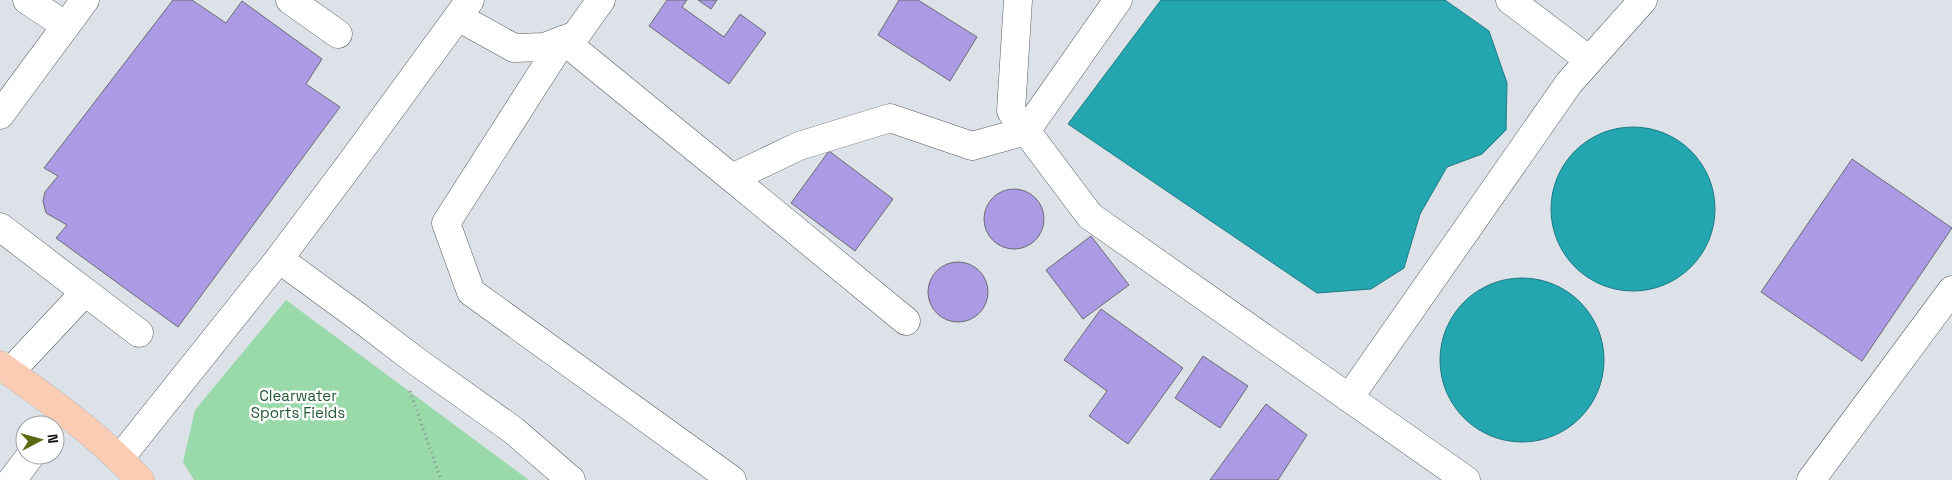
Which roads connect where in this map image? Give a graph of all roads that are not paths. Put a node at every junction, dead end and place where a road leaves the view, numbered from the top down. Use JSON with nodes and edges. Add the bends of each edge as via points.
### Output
{"nodes":[{"id":1,"x":27,"y":0,"type":"edge"},
{"id":2,"x":85,"y":0,"type":"edge"},
{"id":3,"x":290,"y":0,"type":"edge"},
{"id":4,"x":600,"y":0,"type":"edge"},
{"id":5,"x":1018,"y":0,"type":"edge"},
{"id":6,"x":1118,"y":0,"type":"edge"},
{"id":7,"x":1510,"y":0,"type":"edge"},
{"id":8,"x":1643,"y":0,"type":"edge"},
{"id":9,"x":464,"y":8,"type":"edge"},
{"id":10,"x":66,"y":26,"type":"junction"},
{"id":11,"x":338,"y":34,"type":"dead end"},
{"id":12,"x":563,"y":40,"type":"junction"},
{"id":13,"x":1589,"y":60,"type":"junction"},
{"id":14,"x":0,"y":115,"type":"edge"},
{"id":15,"x":1026,"y":131,"type":"junction"},
{"id":16,"x":732,"y":178,"type":"junction"},
{"id":17,"x":0,"y":227,"type":"edge"},
{"id":18,"x":278,"y":259,"type":"junction"},
{"id":19,"x":1952,"y":290,"type":"edge"},
{"id":20,"x":85,"y":292,"type":"junction"},
{"id":21,"x":906,"y":321,"type":"dead end"},
{"id":22,"x":139,"y":333,"type":"dead end"},
{"id":23,"x":5,"y":368,"type":"edge"},
{"id":24,"x":1349,"y":398,"type":"junction"},
{"id":25,"x":55,"y":415,"type":"edge"},
{"id":26,"x":65,"y":424,"type":"edge"},
{"id":27,"x":120,"y":458,"type":"junction"},
{"id":28,"x":23,"y":465,"type":"edge"},
{"id":29,"x":12,"y":480,"type":"edge"},
{"id":30,"x":140,"y":480,"type":"edge"},
{"id":31,"x":571,"y":480,"type":"edge"},
{"id":32,"x":732,"y":480,"type":"edge"},
{"id":33,"x":1466,"y":480,"type":"edge"},
{"id":34,"x":1811,"y":480,"type":"edge"}],
"edges":[{"from":1,"to":10,"type":"street"},
{"from":2,"to":10,"type":"street"},
{"from":3,"to":11,"type":"street"},
{"from":4,"to":12,"type":"street","via":[[576,35]]},
{"from":5,"to":15,"type":"street","via":[[1012,111]]},
{"from":6,"to":15,"type":"street"},
{"from":7,"to":13,"type":"street"},
{"from":8,"to":13,"type":"street"},
{"from":9,"to":12,"type":"street","via":[[514,48],[544,48]]},
{"from":9,"to":18,"type":"street"},
{"from":10,"to":14,"type":"street"},
{"from":12,"to":16,"type":"street"},
{"from":12,"to":32,"type":"street","via":[[446,223],[471,292]]},
{"from":13,"to":24,"type":"street","via":[[1568,83]]},
{"from":15,"to":16,"type":"street","via":[[972,146],[890,118],[799,146]]},
{"from":15,"to":24,"type":"street","via":[[1090,216]]},
{"from":16,"to":21,"type":"street"},
{"from":17,"to":20,"type":"street"},
{"from":18,"to":27,"type":"street"},
{"from":18,"to":31,"type":"street","via":[[513,430]]},
{"from":19,"to":34,"type":"street"},
{"from":20,"to":22,"type":"street"},
{"from":20,"to":23,"type":"street"},
{"from":23,"to":25,"type":"main road"},
{"from":24,"to":33,"type":"street"},
{"from":26,"to":27,"type":"main road"},
{"from":27,"to":30,"type":"main road"},
{"from":28,"to":29,"type":"street"}]}
